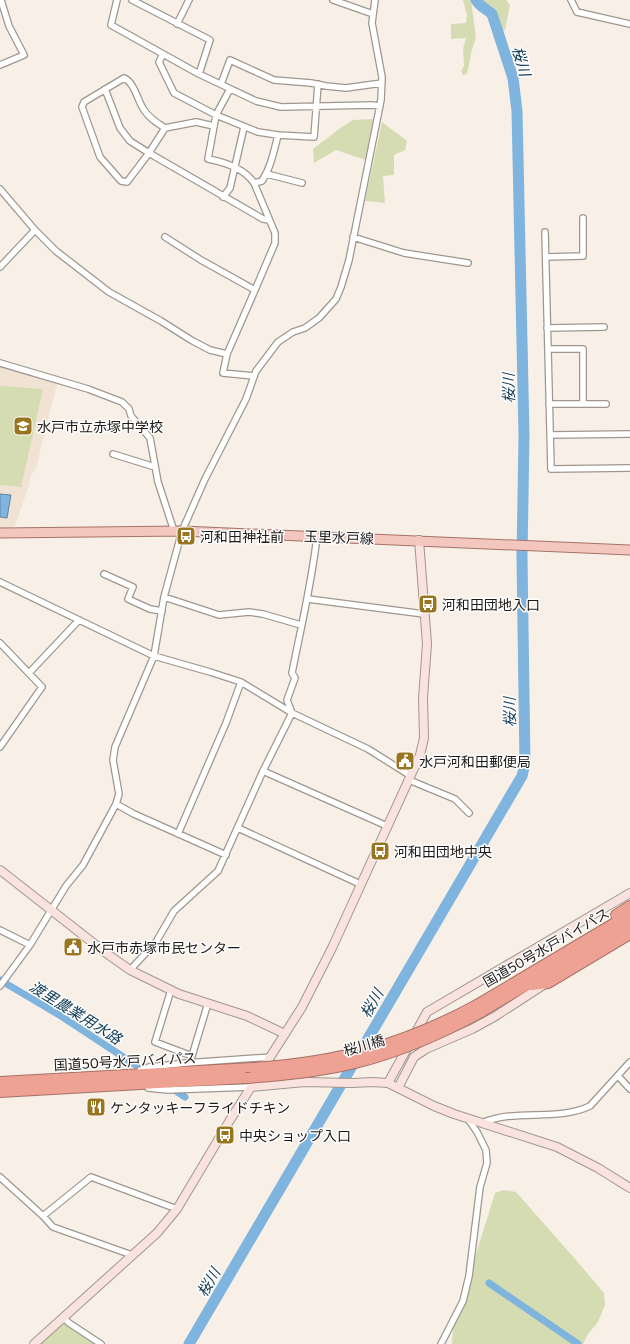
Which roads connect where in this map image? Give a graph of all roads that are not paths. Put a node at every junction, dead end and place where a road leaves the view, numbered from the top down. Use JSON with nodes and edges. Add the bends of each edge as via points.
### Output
{"nodes":[{"id":1,"x":1,"y":0,"type":"edge"},
{"id":2,"x":117,"y":0,"type":"edge"},
{"id":3,"x":132,"y":0,"type":"edge"},
{"id":4,"x":189,"y":0,"type":"edge"},
{"id":5,"x":333,"y":0,"type":"edge"},
{"id":6,"x":375,"y":0,"type":"edge"},
{"id":7,"x":571,"y":0,"type":"edge"},
{"id":8,"x":373,"y":14,"type":"junction"},
{"id":9,"x":177,"y":24,"type":"junction"},
{"id":10,"x":630,"y":24,"type":"edge"},
{"id":11,"x":163,"y":54,"type":"junction"},
{"id":12,"x":0,"y":65,"type":"edge"},
{"id":13,"x":199,"y":74,"type":"junction"},
{"id":14,"x":382,"y":83,"type":"junction"},
{"id":15,"x":221,"y":84,"type":"junction"},
{"id":16,"x":318,"y":84,"type":"junction"},
{"id":17,"x":104,"y":89,"type":"junction"},
{"id":18,"x":230,"y":89,"type":"junction"},
{"id":19,"x":316,"y":106,"type":"junction"},
{"id":20,"x":380,"y":106,"type":"junction"},
{"id":21,"x":216,"y":115,"type":"junction"},
{"id":22,"x":214,"y":126,"type":"junction"},
{"id":23,"x":244,"y":127,"type":"junction"},
{"id":24,"x":165,"y":128,"type":"junction"},
{"id":25,"x":278,"y":135,"type":"junction"},
{"id":26,"x":149,"y":153,"type":"junction"},
{"id":27,"x":236,"y":169,"type":"junction"},
{"id":28,"x":267,"y":174,"type":"junction"},
{"id":29,"x":254,"y":183,"type":"junction"},
{"id":30,"x":302,"y":183,"type":"dead end"},
{"id":31,"x":0,"y":189,"type":"edge"},
{"id":32,"x":223,"y":197,"type":"junction"},
{"id":33,"x":583,"y":218,"type":"dead end"},
{"id":34,"x":269,"y":220,"type":"junction"},
{"id":35,"x":35,"y":230,"type":"junction"},
{"id":36,"x":545,"y":232,"type":"dead end"},
{"id":37,"x":165,"y":237,"type":"dead end"},
{"id":38,"x":353,"y":237,"type":"junction"},
{"id":39,"x":546,"y":257,"type":"junction"},
{"id":40,"x":468,"y":263,"type":"dead end"},
{"id":41,"x":0,"y":267,"type":"edge"},
{"id":42,"x":254,"y":290,"type":"junction"},
{"id":43,"x":604,"y":327,"type":"dead end"},
{"id":44,"x":548,"y":328,"type":"junction"},
{"id":45,"x":548,"y":349,"type":"junction"},
{"id":46,"x":227,"y":354,"type":"junction"},
{"id":47,"x":0,"y":363,"type":"edge"},
{"id":48,"x":254,"y":376,"type":"junction"},
{"id":49,"x":549,"y":404,"type":"junction"},
{"id":50,"x":584,"y":404,"type":"junction"},
{"id":51,"x":606,"y":404,"type":"dead end"},
{"id":52,"x":630,"y":434,"type":"edge"},
{"id":53,"x":550,"y":435,"type":"junction"},
{"id":54,"x":113,"y":454,"type":"dead end"},
{"id":55,"x":155,"y":467,"type":"junction"},
{"id":56,"x":630,"y":468,"type":"edge"},
{"id":57,"x":178,"y":531,"type":"junction"},
{"id":58,"x":0,"y":533,"type":"edge"},
{"id":59,"x":317,"y":536,"type":"junction"},
{"id":60,"x":419,"y":540,"type":"junction"},
{"id":61,"x":630,"y":550,"type":"edge"},
{"id":62,"x":104,"y":574,"type":"dead end"},
{"id":63,"x":0,"y":582,"type":"edge"},
{"id":64,"x":164,"y":597,"type":"junction"},
{"id":65,"x":308,"y":599,"type":"junction"},
{"id":66,"x":162,"y":611,"type":"junction"},
{"id":67,"x":424,"y":614,"type":"junction"},
{"id":68,"x":79,"y":620,"type":"junction"},
{"id":69,"x":301,"y":625,"type":"junction"},
{"id":70,"x":0,"y":643,"type":"edge"},
{"id":71,"x":154,"y":656,"type":"junction"},
{"id":72,"x":29,"y":674,"type":"junction"},
{"id":73,"x":241,"y":682,"type":"junction"},
{"id":74,"x":292,"y":713,"type":"junction"},
{"id":75,"x":0,"y":746,"type":"edge"},
{"id":76,"x":263,"y":771,"type":"junction"},
{"id":77,"x":410,"y":778,"type":"junction"},
{"id":78,"x":116,"y":804,"type":"junction"},
{"id":79,"x":469,"y":813,"type":"dead end"},
{"id":80,"x":387,"y":826,"type":"junction"},
{"id":81,"x":238,"y":828,"type":"junction"},
{"id":82,"x":178,"y":834,"type":"junction"},
{"id":83,"x":226,"y":855,"type":"junction"},
{"id":84,"x":0,"y":870,"type":"edge"},
{"id":85,"x":360,"y":884,"type":"junction"},
{"id":86,"x":630,"y":893,"type":"edge"},
{"id":87,"x":630,"y":906,"type":"edge"},
{"id":88,"x":51,"y":910,"type":"junction"},
{"id":89,"x":630,"y":914,"type":"edge"},
{"id":90,"x":630,"y":924,"type":"edge"},
{"id":91,"x":0,"y":930,"type":"edge"},
{"id":92,"x":630,"y":934,"type":"edge"},
{"id":93,"x":30,"y":945,"type":"junction"},
{"id":94,"x":130,"y":970,"type":"junction"},
{"id":95,"x":521,"y":983,"type":"junction"},
{"id":96,"x":548,"y":983,"type":"junction"},
{"id":97,"x":0,"y":986,"type":"edge"},
{"id":98,"x":171,"y":990,"type":"junction"},
{"id":99,"x":208,"y":1003,"type":"junction"},
{"id":100,"x":479,"y":1009,"type":"junction"},
{"id":101,"x":285,"y":1034,"type":"junction"},
{"id":102,"x":271,"y":1057,"type":"junction"},
{"id":103,"x":630,"y":1062,"type":"edge"},
{"id":104,"x":252,"y":1068,"type":"joint"},
{"id":105,"x":618,"y":1076,"type":"junction"},
{"id":106,"x":137,"y":1079,"type":"junction"},
{"id":107,"x":0,"y":1082,"type":"edge"},
{"id":108,"x":249,"y":1082,"type":"junction"},
{"id":109,"x":388,"y":1083,"type":"junction"},
{"id":110,"x":398,"y":1088,"type":"junction"},
{"id":111,"x":630,"y":1089,"type":"edge"},
{"id":112,"x":0,"y":1092,"type":"edge"},
{"id":113,"x":468,"y":1119,"type":"junction"},
{"id":114,"x":482,"y":1123,"type":"junction"},
{"id":115,"x":0,"y":1177,"type":"edge"},
{"id":116,"x":630,"y":1188,"type":"edge"},
{"id":117,"x":176,"y":1209,"type":"junction"},
{"id":118,"x":43,"y":1216,"type":"junction"},
{"id":119,"x":132,"y":1255,"type":"junction"},
{"id":120,"x":63,"y":1317,"type":"junction"},
{"id":121,"x":34,"y":1344,"type":"edge"},
{"id":122,"x":101,"y":1344,"type":"edge"},
{"id":123,"x":441,"y":1344,"type":"edge"}],
"edges":[{"from":1,"to":12,"type":"street","via":[[9,26],[24,55]]},
{"from":2,"to":11,"type":"street","via":[[111,25]]},
{"from":3,"to":9,"type":"street"},
{"from":4,"to":9,"type":"street"},
{"from":5,"to":8,"type":"street"},
{"from":6,"to":8,"type":"street"},
{"from":7,"to":10,"type":"street","via":[[577,12]]},
{"from":8,"to":14,"type":"street","via":[[373,31]]},
{"from":9,"to":13,"type":"street","via":[[210,40]]},
{"from":11,"to":13,"type":"street"},
{"from":11,"to":21,"type":"street","via":[[159,62],[174,93]]},
{"from":13,"to":15,"type":"street"},
{"from":14,"to":16,"type":"street","via":[[346,88]]},
{"from":14,"to":20,"type":"street"},
{"from":15,"to":16,"type":"street","via":[[230,60],[274,80]]},
{"from":15,"to":18,"type":"street"},
{"from":16,"to":19,"type":"street"},
{"from":17,"to":24,"type":"street","via":[[124,78],[129,80],[144,110],[152,120]]},
{"from":17,"to":26,"type":"street","via":[[120,128],[130,140]]},
{"from":17,"to":26,"type":"street","via":[[84,102],[82,108],[100,157],[121,181],[127,182]]},
{"from":18,"to":19,"type":"street","via":[[269,105]]},
{"from":18,"to":21,"type":"street"},
{"from":19,"to":20,"type":"street"},
{"from":19,"to":25,"type":"street","via":[[314,138]]},
{"from":20,"to":38,"type":"street"},
{"from":21,"to":22,"type":"street"},
{"from":21,"to":23,"type":"street"},
{"from":22,"to":24,"type":"street","via":[[196,122]]},
{"from":22,"to":27,"type":"street","via":[[208,159],[226,163]]},
{"from":23,"to":25,"type":"street"},
{"from":23,"to":27,"type":"street"},
{"from":24,"to":26,"type":"street"},
{"from":25,"to":28,"type":"street"},
{"from":26,"to":32,"type":"street"},
{"from":27,"to":29,"type":"street","via":[[245,173]]},
{"from":27,"to":32,"type":"street","via":[[230,188]]},
{"from":28,"to":29,"type":"street","via":[[262,181]]},
{"from":28,"to":30,"type":"street"},
{"from":29,"to":34,"type":"street"},
{"from":31,"to":35,"type":"street"},
{"from":32,"to":34,"type":"street"},
{"from":33,"to":39,"type":"street","via":[[583,256]]},
{"from":34,"to":42,"type":"street","via":[[275,233],[275,243]]},
{"from":35,"to":41,"type":"street"},
{"from":35,"to":46,"type":"street","via":[[56,251],[109,292],[210,350]]},
{"from":36,"to":39,"type":"street"},
{"from":37,"to":42,"type":"street"},
{"from":38,"to":40,"type":"street","via":[[404,253]]},
{"from":38,"to":48,"type":"street","via":[[345,275],[336,299],[311,324],[278,342]]},
{"from":39,"to":44,"type":"street"},
{"from":42,"to":46,"type":"street"},
{"from":43,"to":44,"type":"street"},
{"from":44,"to":45,"type":"street"},
{"from":45,"to":49,"type":"street"},
{"from":45,"to":50,"type":"street","via":[[583,349]]},
{"from":46,"to":48,"type":"street","via":[[223,373]]},
{"from":47,"to":55,"type":"street","via":[[88,389],[122,402],[150,438]]},
{"from":48,"to":57,"type":"street","via":[[246,399]]},
{"from":49,"to":50,"type":"street"},
{"from":49,"to":53,"type":"street"},
{"from":50,"to":51,"type":"street"},
{"from":52,"to":53,"type":"street"},
{"from":53,"to":56,"type":"street","via":[[551,469]]},
{"from":54,"to":55,"type":"street"},
{"from":55,"to":57,"type":"street","via":[[158,482]]},
{"from":57,"to":58,"type":"main road","name":"玉里水戸線"},
{"from":57,"to":59,"type":"main road","name":"玉里水戸線"},
{"from":57,"to":64,"type":"street"},
{"from":59,"to":60,"type":"main road","name":"玉里水戸線"},
{"from":59,"to":65,"type":"street"},
{"from":60,"to":61,"type":"main road","name":"玉里水戸線"},
{"from":60,"to":67,"type":"street"},
{"from":62,"to":66,"type":"street","via":[[133,587],[128,599],[150,609]]},
{"from":63,"to":68,"type":"street"},
{"from":64,"to":66,"type":"street"},
{"from":64,"to":69,"type":"street","via":[[219,615],[249,612]]},
{"from":65,"to":67,"type":"street"},
{"from":65,"to":69,"type":"street"},
{"from":66,"to":71,"type":"street"},
{"from":67,"to":77,"type":"street","via":[[427,652],[423,698],[424,738]]},
{"from":68,"to":71,"type":"street"},
{"from":68,"to":72,"type":"street"},
{"from":69,"to":74,"type":"street","via":[[292,673],[294,678],[286,700]]},
{"from":70,"to":72,"type":"street"},
{"from":71,"to":73,"type":"street"},
{"from":71,"to":78,"type":"street","via":[[115,747],[113,760],[118,794]]},
{"from":72,"to":75,"type":"street","via":[[42,687]]},
{"from":73,"to":74,"type":"street"},
{"from":73,"to":82,"type":"street"},
{"from":74,"to":76,"type":"street"},
{"from":74,"to":77,"type":"street","via":[[368,749]]},
{"from":76,"to":80,"type":"street"},
{"from":76,"to":81,"type":"street"},
{"from":77,"to":79,"type":"street","via":[[455,799]]},
{"from":77,"to":80,"type":"street"},
{"from":78,"to":82,"type":"street"},
{"from":78,"to":88,"type":"street","via":[[83,865]]},
{"from":80,"to":85,"type":"street"},
{"from":81,"to":83,"type":"street"},
{"from":81,"to":85,"type":"street"},
{"from":82,"to":83,"type":"street"},
{"from":83,"to":94,"type":"street","via":[[218,871],[174,911],[156,942]]},
{"from":84,"to":88,"type":"street"},
{"from":85,"to":101,"type":"street","via":[[310,992]]},
{"from":86,"to":109,"type":"street","via":[[427,1012]]},
{"from":87,"to":95,"type":"highway","via":[[555,950]]},
{"from":88,"to":93,"type":"street"},
{"from":88,"to":94,"type":"street"},
{"from":89,"to":95,"type":"highway","name":"国道50号水戸バイパス"},
{"from":90,"to":95,"type":"highway","name":"国道50号水戸バイパス"},
{"from":91,"to":93,"type":"street"},
{"from":92,"to":96,"type":"highway"},
{"from":93,"to":97,"type":"street"},
{"from":94,"to":98,"type":"street"},
{"from":95,"to":96,"type":"highway"},
{"from":95,"to":100,"type":"highway","name":"国道50号水戸バイパス"},
{"from":96,"to":110,"type":"street","via":[[494,1017],[414,1057]]},
{"from":98,"to":99,"type":"street"},
{"from":98,"to":99,"type":"street","via":[[155,1042],[192,1056]]},
{"from":99,"to":101,"type":"street","via":[[259,1021]]},
{"from":100,"to":104,"type":"highway","name":"桜川橋","bridge":true,"via":[[362,1052],[308,1063]]},
{"from":100,"to":108,"type":"highway","name":"桜川橋","bridge":true,"via":[[435,1036],[372,1058]]},
{"from":101,"to":102,"type":"street"},
{"from":102,"to":106,"type":"street","via":[[149,1067],[140,1070]]},
{"from":102,"to":108,"type":"street"},
{"from":103,"to":105,"type":"street"},
{"from":104,"to":106,"type":"highway","name":"国道50号水戸バイパス"},
{"from":105,"to":111,"type":"street"},
{"from":105,"to":114,"type":"street","via":[[590,1106],[583,1110],[497,1118]]},
{"from":106,"to":107,"type":"highway","name":"国道50号水戸バイパス"},
{"from":106,"to":108,"type":"highway","name":"国道50号水戸バイパス"},
{"from":106,"to":112,"type":"highway","name":"国道50号水戸バイパス"},
{"from":108,"to":109,"type":"street"},
{"from":108,"to":117,"type":"street"},
{"from":109,"to":110,"type":"street"},
{"from":110,"to":113,"type":"street"},
{"from":113,"to":114,"type":"street"},
{"from":113,"to":123,"type":"street","via":[[486,1150],[487,1163],[480,1187],[469,1276],[463,1301]]},
{"from":114,"to":116,"type":"street","via":[[557,1147]]},
{"from":115,"to":118,"type":"street"},
{"from":117,"to":118,"type":"street","via":[[90,1177]]},
{"from":117,"to":119,"type":"street","via":[[157,1233]]},
{"from":118,"to":119,"type":"street","via":[[53,1227]]},
{"from":119,"to":120,"type":"street"},
{"from":120,"to":121,"type":"street"},
{"from":120,"to":122,"type":"street"}]}
